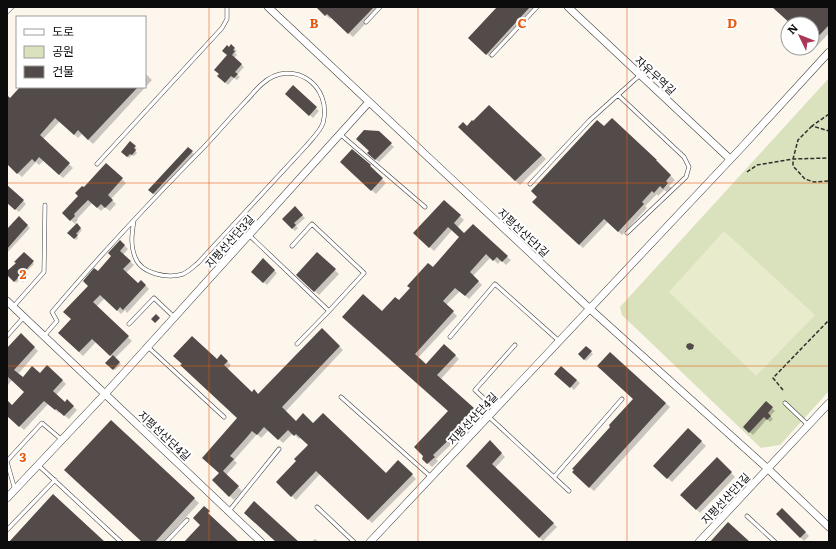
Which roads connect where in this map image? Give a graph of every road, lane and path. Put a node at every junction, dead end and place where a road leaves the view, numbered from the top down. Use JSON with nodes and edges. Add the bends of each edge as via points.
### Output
{"nodes":[{"id":1,"x":12,"y":7,"type":"edge"},
{"id":2,"x":227,"y":7,"type":"edge"},
{"id":3,"x":268,"y":7,"type":"edge"},
{"id":4,"x":380,"y":7,"type":"edge"},
{"id":5,"x":537,"y":7,"type":"edge"},
{"id":6,"x":568,"y":7,"type":"edge"},
{"id":7,"x":7,"y":12,"type":"edge"},
{"id":8,"x":366,"y":22,"type":"dead end"},
{"id":9,"x":829,"y":52,"type":"edge"},
{"id":10,"x":492,"y":55,"type":"dead end"},
{"id":11,"x":640,"y":75,"type":"junction"},
{"id":12,"x":618,"y":95,"type":"junction"},
{"id":13,"x":369,"y":102,"type":"junction"},
{"id":14,"x":829,"y":114,"type":"edge"},
{"id":15,"x":812,"y":126,"type":"junction"},
{"id":16,"x":829,"y":131,"type":"edge"},
{"id":17,"x":340,"y":134,"type":"junction"},
{"id":18,"x":829,"y":158,"type":"edge"},
{"id":19,"x":730,"y":159,"type":"junction"},
{"id":20,"x":793,"y":159,"type":"junction"},
{"id":21,"x":97,"y":164,"type":"dead end"},
{"id":22,"x":747,"y":172,"type":"dead end"},
{"id":23,"x":829,"y":181,"type":"edge"},
{"id":24,"x":530,"y":184,"type":"dead end"},
{"id":25,"x":45,"y":205,"type":"dead end"},
{"id":26,"x":425,"y":207,"type":"dead end"},
{"id":27,"x":134,"y":220,"type":"junction"},
{"id":28,"x":627,"y":233,"type":"dead end"},
{"id":29,"x":248,"y":235,"type":"junction"},
{"id":30,"x":292,"y":246,"type":"dead end"},
{"id":31,"x":10,"y":304,"type":"edge"},
{"id":32,"x":589,"y":308,"type":"junction"},
{"id":33,"x":329,"y":311,"type":"junction"},
{"id":34,"x":24,"y":317,"type":"junction"},
{"id":35,"x":174,"y":317,"type":"junction"},
{"id":36,"x":829,"y":320,"type":"edge"},
{"id":37,"x":129,"y":324,"type":"dead end"},
{"id":38,"x":7,"y":336,"type":"edge"},
{"id":39,"x":44,"y":336,"type":"junction"},
{"id":40,"x":450,"y":337,"type":"dead end"},
{"id":41,"x":559,"y":341,"type":"junction"},
{"id":42,"x":297,"y":344,"type":"dead end"},
{"id":43,"x":515,"y":345,"type":"dead end"},
{"id":44,"x":148,"y":346,"type":"junction"},
{"id":45,"x":783,"y":390,"type":"dead end"},
{"id":46,"x":105,"y":394,"type":"junction"},
{"id":47,"x":341,"y":397,"type":"dead end"},
{"id":48,"x":622,"y":399,"type":"dead end"},
{"id":49,"x":785,"y":403,"type":"dead end"},
{"id":50,"x":829,"y":403,"type":"edge"},
{"id":51,"x":495,"y":409,"type":"junction"},
{"id":52,"x":488,"y":416,"type":"junction"},
{"id":53,"x":224,"y":417,"type":"dead end"},
{"id":54,"x":808,"y":425,"type":"junction"},
{"id":55,"x":62,"y":440,"type":"junction"},
{"id":56,"x":279,"y":449,"type":"dead end"},
{"id":57,"x":7,"y":462,"type":"edge"},
{"id":58,"x":38,"y":465,"type":"junction"},
{"id":59,"x":768,"y":469,"type":"junction"},
{"id":60,"x":431,"y":477,"type":"junction"},
{"id":61,"x":554,"y":477,"type":"junction"},
{"id":62,"x":55,"y":480,"type":"junction"},
{"id":63,"x":15,"y":490,"type":"junction"},
{"id":64,"x":569,"y":491,"type":"dead end"},
{"id":65,"x":7,"y":498,"type":"edge"},
{"id":66,"x":317,"y":507,"type":"dead end"},
{"id":67,"x":229,"y":511,"type":"junction"},
{"id":68,"x":747,"y":516,"type":"dead end"},
{"id":69,"x":187,"y":520,"type":"dead end"},
{"id":70,"x":829,"y":527,"type":"edge"},
{"id":71,"x":7,"y":530,"type":"edge"},
{"id":72,"x":121,"y":542,"type":"edge"},
{"id":73,"x":166,"y":542,"type":"edge"},
{"id":74,"x":261,"y":542,"type":"edge"},
{"id":75,"x":354,"y":542,"type":"edge"},
{"id":76,"x":370,"y":542,"type":"edge"},
{"id":77,"x":699,"y":542,"type":"edge"},
{"id":78,"x":775,"y":542,"type":"edge"}],
"edges":[{"from":1,"to":7,"type":"lane"},
{"from":2,"to":21,"type":"lane","via":[[227,19],[222,28]]},
{"from":3,"to":13,"type":"street","name":"지평선산단1길"},
{"from":4,"to":8,"type":"lane"},
{"from":5,"to":10,"type":"lane"},
{"from":6,"to":11,"type":"street","name":"자유무역길"},
{"from":9,"to":19,"type":"street"},
{"from":11,"to":12,"type":"lane"},
{"from":11,"to":19,"type":"street","name":"자유무역길"},
{"from":12,"to":24,"type":"lane","via":[[590,120]]},
{"from":12,"to":28,"type":"lane","via":[[684,157],[689,167],[686,176]]},
{"from":13,"to":17,"type":"street","name":"지평선산단3길"},
{"from":13,"to":32,"type":"street","name":"지평선산단1길"},
{"from":14,"to":15,"type":"path"},
{"from":15,"to":16,"type":"path"},
{"from":15,"to":20,"type":"path","via":[[798,140]]},
{"from":17,"to":26,"type":"lane"},
{"from":17,"to":29,"type":"street","name":"지평선산단3길"},
{"from":18,"to":20,"type":"path"},
{"from":19,"to":32,"type":"street"},
{"from":20,"to":22,"type":"path","via":[[757,165]]},
{"from":20,"to":23,"type":"path","via":[[793,166],[805,179],[814,182]]},
{"from":25,"to":31,"type":"lane","via":[[44,272]]},
{"from":27,"to":27,"type":"lane","via":[[262,83],[275,75],[290,72],[304,76],[316,87],[323,99],[323,125],[198,264],[184,274],[171,277],[161,276],[142,267],[132,250]]},
{"from":27,"to":39,"type":"lane","via":[[52,312],[57,321]]},
{"from":29,"to":33,"type":"lane"},
{"from":29,"to":35,"type":"street","name":"지평선산단3길"},
{"from":30,"to":33,"type":"lane","via":[[312,224],[364,273]]},
{"from":31,"to":34,"type":"street"},
{"from":32,"to":41,"type":"street","name":"지평선산단4길"},
{"from":32,"to":59,"type":"street","name":"지평선산단1길"},
{"from":33,"to":42,"type":"lane"},
{"from":34,"to":38,"type":"lane"},
{"from":34,"to":39,"type":"street"},
{"from":35,"to":37,"type":"lane","via":[[154,298]]},
{"from":35,"to":44,"type":"street","name":"지평선산단3길"},
{"from":36,"to":45,"type":"path","via":[[773,378]]},
{"from":39,"to":46,"type":"street"},
{"from":40,"to":41,"type":"lane","via":[[495,284]]},
{"from":41,"to":51,"type":"street","name":"지평선산단4길"},
{"from":43,"to":51,"type":"lane","via":[[475,390]]},
{"from":44,"to":46,"type":"street","name":"지평선산단3길"},
{"from":44,"to":53,"type":"lane"},
{"from":46,"to":55,"type":"street","name":"지평선산단3길"},
{"from":46,"to":67,"type":"street","name":"지평선산단4길"},
{"from":47,"to":60,"type":"lane"},
{"from":48,"to":61,"type":"lane"},
{"from":49,"to":54,"type":"lane"},
{"from":50,"to":54,"type":"street","name":"지평선산단1길"},
{"from":51,"to":52,"type":"street","name":"지평선산단4길"},
{"from":52,"to":60,"type":"street","name":"지평선산단4길"},
{"from":52,"to":61,"type":"lane"},
{"from":54,"to":59,"type":"street","name":"지평선산단1길"},
{"from":55,"to":57,"type":"lane","via":[[42,423]]},
{"from":55,"to":58,"type":"street","name":"지평선산단3길"},
{"from":56,"to":67,"type":"lane"},
{"from":57,"to":63,"type":"lane"},
{"from":58,"to":62,"type":"lane"},
{"from":58,"to":63,"type":"street","name":"지평선산단3길"},
{"from":59,"to":70,"type":"street","name":"지평선산단1길"},
{"from":59,"to":77,"type":"street","name":"지평선산단1길"},
{"from":60,"to":76,"type":"street","name":"지평선산단4길"},
{"from":61,"to":64,"type":"lane"},
{"from":62,"to":71,"type":"lane"},
{"from":62,"to":72,"type":"lane"},
{"from":63,"to":65,"type":"street","name":"지평선산단3길"},
{"from":66,"to":75,"type":"lane"},
{"from":67,"to":74,"type":"street","name":"지평선산단4길"},
{"from":68,"to":78,"type":"lane"},
{"from":69,"to":73,"type":"lane"}]}
